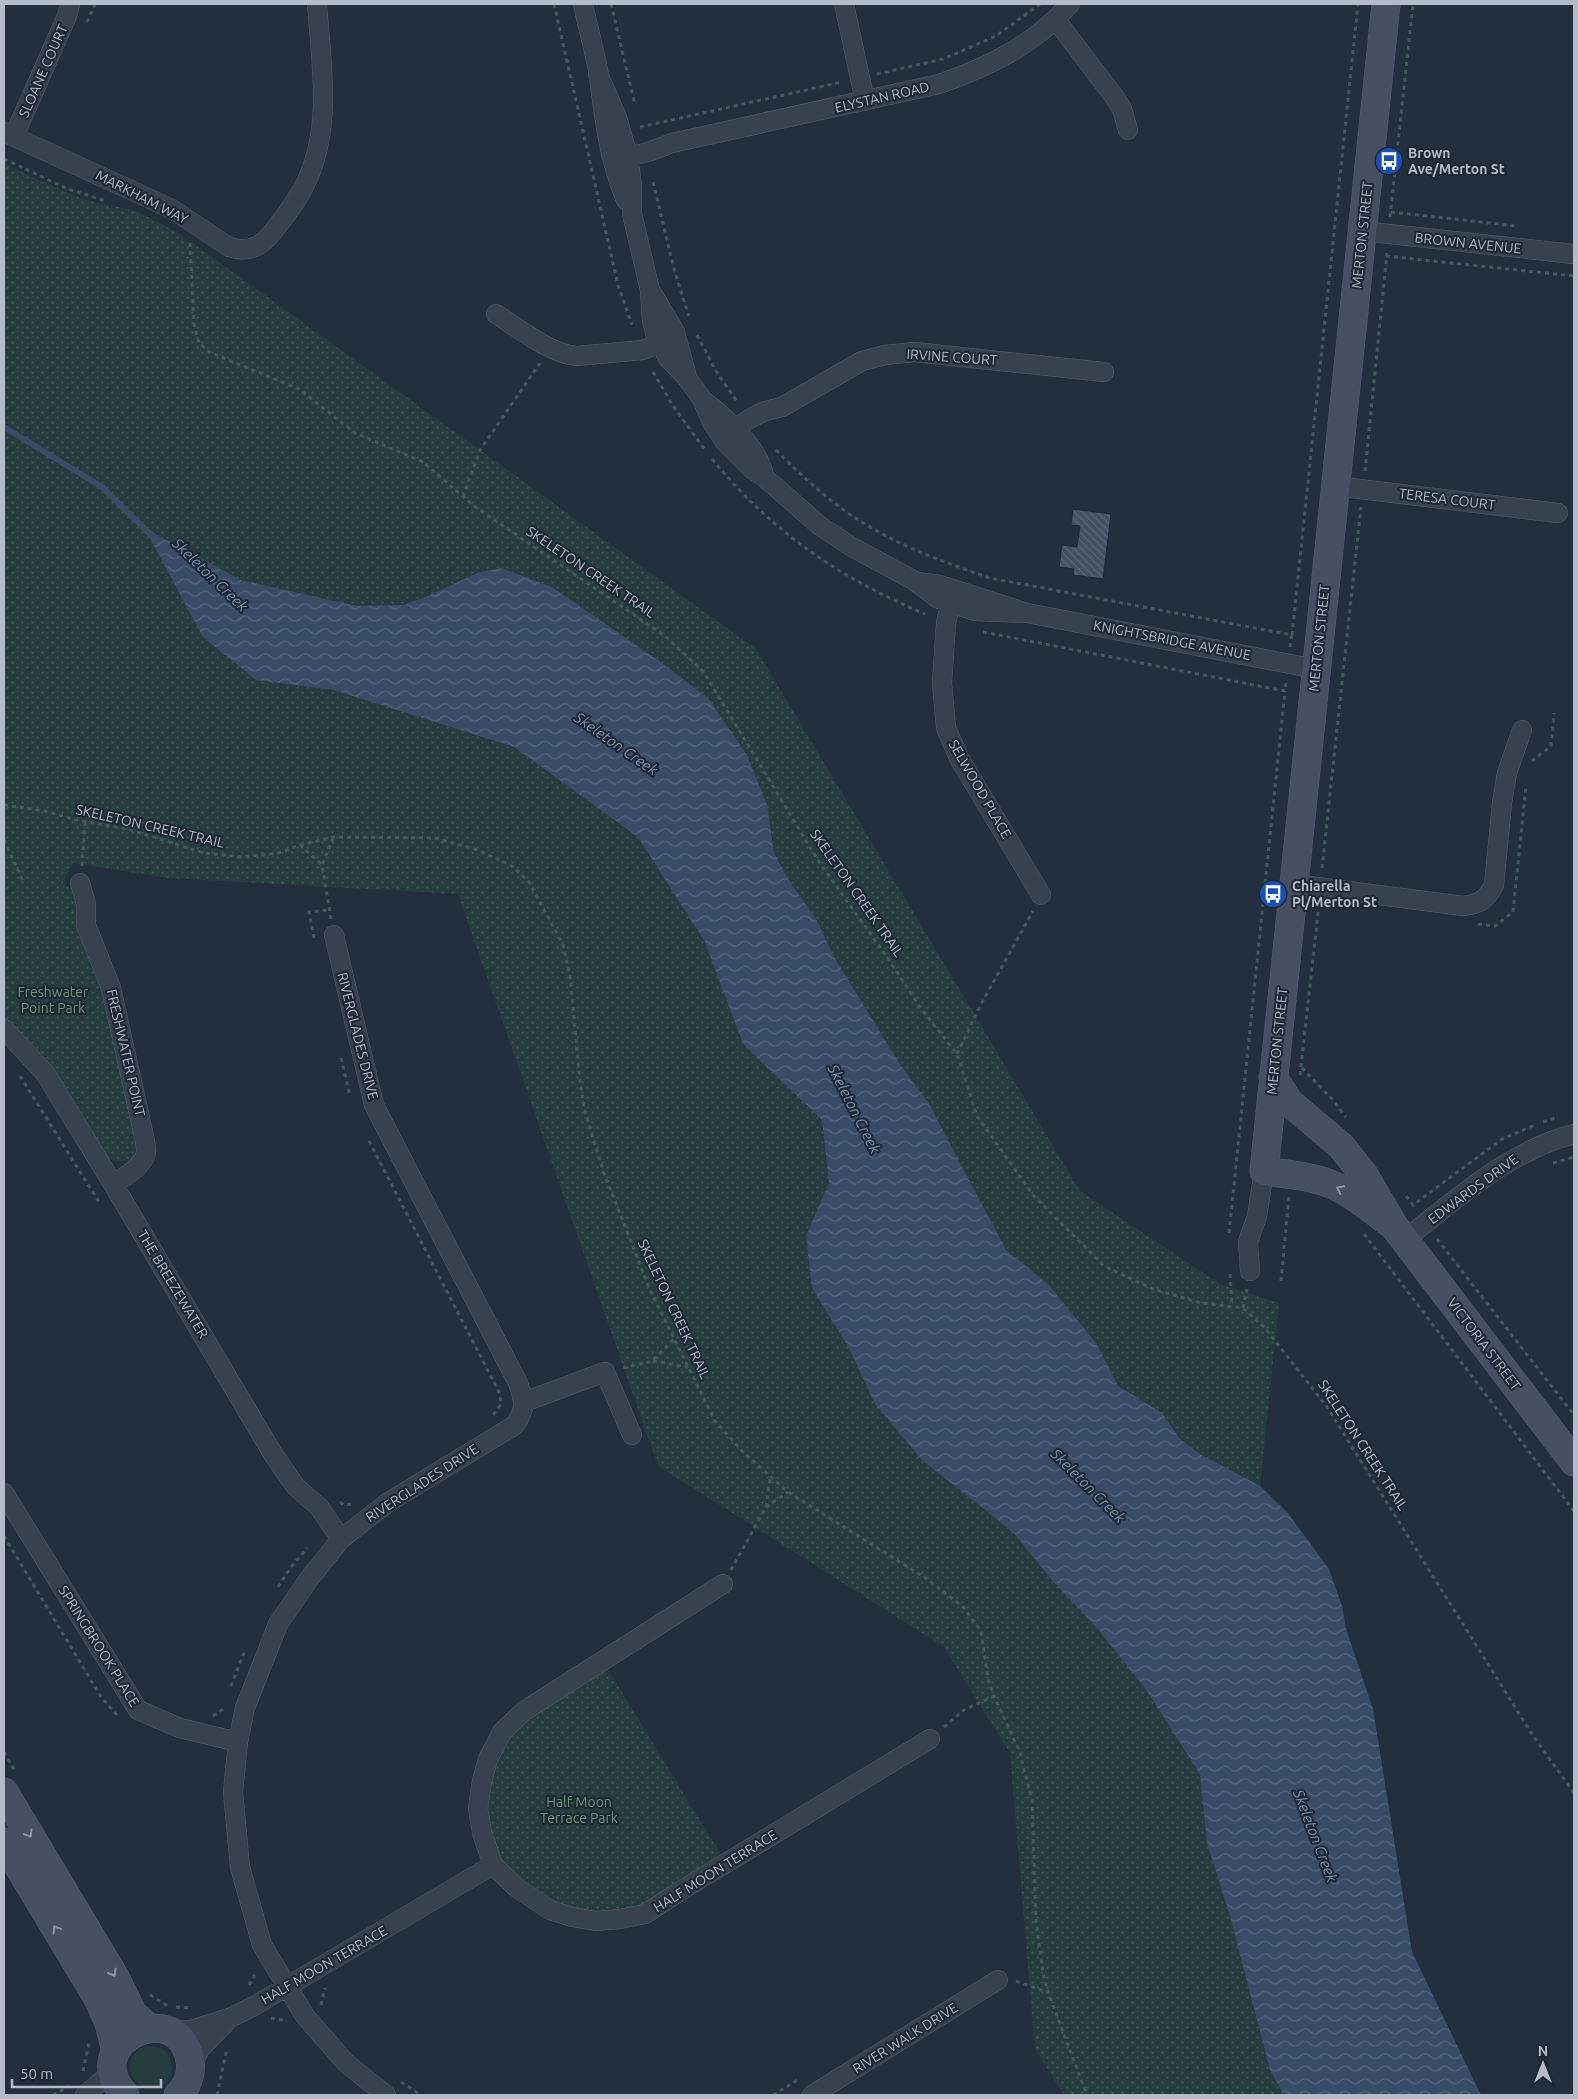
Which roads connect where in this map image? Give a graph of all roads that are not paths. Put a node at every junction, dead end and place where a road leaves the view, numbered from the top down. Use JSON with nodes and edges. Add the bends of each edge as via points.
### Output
{"nodes":[{"id":1,"x":70,"y":4,"type":"edge"},
{"id":2,"x":317,"y":4,"type":"edge"},
{"id":3,"x":583,"y":4,"type":"edge"},
{"id":4,"x":844,"y":4,"type":"edge"},
{"id":5,"x":1070,"y":4,"type":"edge"},
{"id":6,"x":1386,"y":4,"type":"edge"},
{"id":7,"x":1056,"y":20,"type":"junction"},
{"id":8,"x":865,"y":101,"type":"junction"},
{"id":9,"x":1128,"y":130,"type":"dead end"},
{"id":10,"x":9,"y":134,"type":"edge"},
{"id":11,"x":631,"y":151,"type":"junction"},
{"id":12,"x":1375,"y":233,"type":"junction"},
{"id":13,"x":1574,"y":254,"type":"edge"},
{"id":14,"x":496,"y":314,"type":"dead end"},
{"id":15,"x":654,"y":340,"type":"junction"},
{"id":16,"x":1104,"y":372,"type":"dead end"},
{"id":17,"x":741,"y":431,"type":"junction"},
{"id":18,"x":1335,"y":486,"type":"junction"},
{"id":19,"x":1558,"y":513,"type":"dead end"},
{"id":20,"x":959,"y":601,"type":"junction"},
{"id":21,"x":1316,"y":669,"type":"junction"},
{"id":22,"x":1522,"y":730,"type":"dead end"},
{"id":23,"x":80,"y":883,"type":"road end"},
{"id":24,"x":1294,"y":884,"type":"junction"},
{"id":25,"x":1041,"y":895,"type":"road end"},
{"id":26,"x":334,"y":935,"type":"road end"},
{"id":27,"x":4,"y":1029,"type":"edge"},
{"id":28,"x":1273,"y":1077,"type":"junction"},
{"id":29,"x":1574,"y":1134,"type":"edge"},
{"id":30,"x":1264,"y":1171,"type":"junction"},
{"id":31,"x":113,"y":1184,"type":"junction"},
{"id":32,"x":1399,"y":1233,"type":"junction"},
{"id":33,"x":1250,"y":1271,"type":"dead end"},
{"id":34,"x":524,"y":1402,"type":"junction"},
{"id":35,"x":632,"y":1435,"type":"dead end"},
{"id":36,"x":1574,"y":1462,"type":"edge"},
{"id":37,"x":4,"y":1493,"type":"edge"},
{"id":38,"x":341,"y":1539,"type":"junction"},
{"id":39,"x":723,"y":1584,"type":"road end"},
{"id":40,"x":930,"y":1739,"type":"road end"},
{"id":41,"x":238,"y":1742,"type":"junction"},
{"id":42,"x":11,"y":1784,"type":"edge"},
{"id":43,"x":4,"y":1842,"type":"edge"},
{"id":44,"x":493,"y":1865,"type":"junction"},
{"id":45,"x":998,"y":1980,"type":"road end"},
{"id":46,"x":288,"y":1986,"type":"junction"},
{"id":47,"x":212,"y":2028,"type":"junction"},
{"id":48,"x":158,"y":2030,"type":"junction"},
{"id":49,"x":115,"y":2061,"type":"junction"},
{"id":50,"x":187,"y":2085,"type":"edge"},
{"id":51,"x":86,"y":2095,"type":"edge"},
{"id":52,"x":125,"y":2095,"type":"edge"},
{"id":53,"x":386,"y":2095,"type":"edge"},
{"id":54,"x":812,"y":2095,"type":"edge"}],
"edges":[{"from":1,"to":10,"type":"street","name":"SLOANE COURT"},
{"from":2,"to":10,"type":"street","name":"MARKHAM WAY","via":[[323,113],[318,150],[299,196],[260,246],[237,250],[229,248],[172,209]]},
{"from":3,"to":11,"type":"street","name":"KNIGHTSBRIDGE AVENUE","via":[[603,116]]},
{"from":4,"to":8,"type":"street"},
{"from":5,"to":7,"type":"street","name":"ELYSTAN ROAD"},
{"from":6,"to":12,"type":"street","name":"MERTON STREET"},
{"from":7,"to":8,"type":"street","name":"ELYSTAN ROAD","via":[[1013,52],[966,75]]},
{"from":7,"to":9,"type":"street","via":[[1116,98]]},
{"from":8,"to":11,"type":"street","name":"ELYSTAN ROAD"},
{"from":11,"to":15,"type":"street","name":"KNIGHTSBRIDGE AVENUE","via":[[620,185],[632,214],[650,290]]},
{"from":12,"to":13,"type":"street","name":"BROWN AVENUE"},
{"from":12,"to":18,"type":"street","name":"MERTON STREET"},
{"from":14,"to":15,"type":"street","via":[[566,355],[618,351]]},
{"from":15,"to":17,"type":"street","name":"KNIGHTSBRIDGE AVENUE","via":[[702,399],[713,424]]},
{"from":16,"to":17,"type":"street","name":"IRVINE COURT","via":[[914,352],[885,355],[862,361]]},
{"from":17,"to":20,"type":"street","name":"KNIGHTSBRIDGE AVENUE","via":[[752,469],[820,526],[915,581],[937,598]]},
{"from":18,"to":19,"type":"street","name":"TERESA COURT"},
{"from":18,"to":21,"type":"street","name":"MERTON STREET"},
{"from":20,"to":21,"type":"street","name":"KNIGHTSBRIDGE AVENUE"},
{"from":20,"to":25,"type":"street","name":"SELWOOD PLACE","via":[[949,610],[951,625],[942,668],[946,728],[959,758]]},
{"from":21,"to":24,"type":"street","name":"MERTON STREET"},
{"from":22,"to":24,"type":"street","via":[[1507,773],[1494,885],[1488,897],[1478,904],[1463,906]]},
{"from":23,"to":31,"type":"street","name":"FRESHWATER POINT","via":[[86,904],[86,925],[111,988],[145,1140],[146,1154],[141,1162]]},
{"from":24,"to":28,"type":"street","name":"MERTON STREET"},
{"from":26,"to":34,"type":"street","name":"RIVERGLADES DRIVE","via":[[374,1105],[518,1383]]},
{"from":27,"to":31,"type":"street","name":"THE BREEZEWATER","via":[[45,1073]]},
{"from":28,"to":30,"type":"street","name":"MERTON STREET"},
{"from":28,"to":32,"type":"street","name":"VICTORIA STREET","via":[[1292,1104],[1341,1146]]},
{"from":29,"to":32,"type":"street","name":"EDWARDS DRIVE","via":[[1521,1153]]},
{"from":32,"to":30,"type":"street","name":"VICTORIA STREET","one_way":true,"via":[[1344,1190],[1324,1181]]},
{"from":30,"to":33,"type":"street","name":"MERTON STREET","via":[[1257,1216],[1248,1242]]},
{"from":31,"to":38,"type":"street","name":"THE BREEZEWATER","via":[[273,1454],[296,1487],[319,1507]]},
{"from":32,"to":36,"type":"street","name":"VICTORIA STREET"},
{"from":34,"to":35,"type":"street","via":[[605,1372]]},
{"from":34,"to":38,"type":"street","name":"RIVERGLADES DRIVE","via":[[522,1414],[515,1425],[387,1503]]},
{"from":37,"to":41,"type":"street","name":"SPRINGBROOK PLACE","via":[[138,1710],[180,1728]]},
{"from":38,"to":41,"type":"street","name":"RIVERGLADES DRIVE","via":[[278,1624],[245,1708]]},
{"from":39,"to":44,"type":"street","name":"HALF MOON TERRACE","via":[[524,1711],[502,1732],[488,1759],[478,1808]]},
{"from":40,"to":44,"type":"street","name":"HALF MOON TERRACE","via":[[645,1914],[596,1920],[550,1910],[517,1888]]},
{"from":41,"to":46,"type":"street","name":"RIVERGLADES DRIVE","via":[[234,1792],[240,1867],[262,1945]]},
{"from":42,"to":48,"type":"street","one_way":true,"via":[[133,2014]]},
{"from":49,"to":43,"type":"street","one_way":true,"via":[[109,2023],[99,2000]]},
{"from":44,"to":46,"type":"street","name":"HALF MOON TERRACE"},
{"from":45,"to":54,"type":"street","name":"RIVER WALK DRIVE"},
{"from":46,"to":47,"type":"street","name":"HALF MOON TERRACE"},
{"from":46,"to":53,"type":"street","via":[[304,2016],[346,2063]]},
{"from":47,"to":48,"type":"street","name":"HALF MOON TERRACE"},
{"from":47,"to":50,"type":"street","name":"HALF MOON TERRACE","via":[[200,2049]]},
{"from":48,"to":49,"type":"street","via":[[130,2035],[122,2042]]},
{"from":48,"to":50,"type":"street","via":[[177,2037],[184,2045],[189,2055]]},
{"from":49,"to":51,"type":"street"},
{"from":49,"to":52,"type":"street","via":[[118,2086]]}]}
